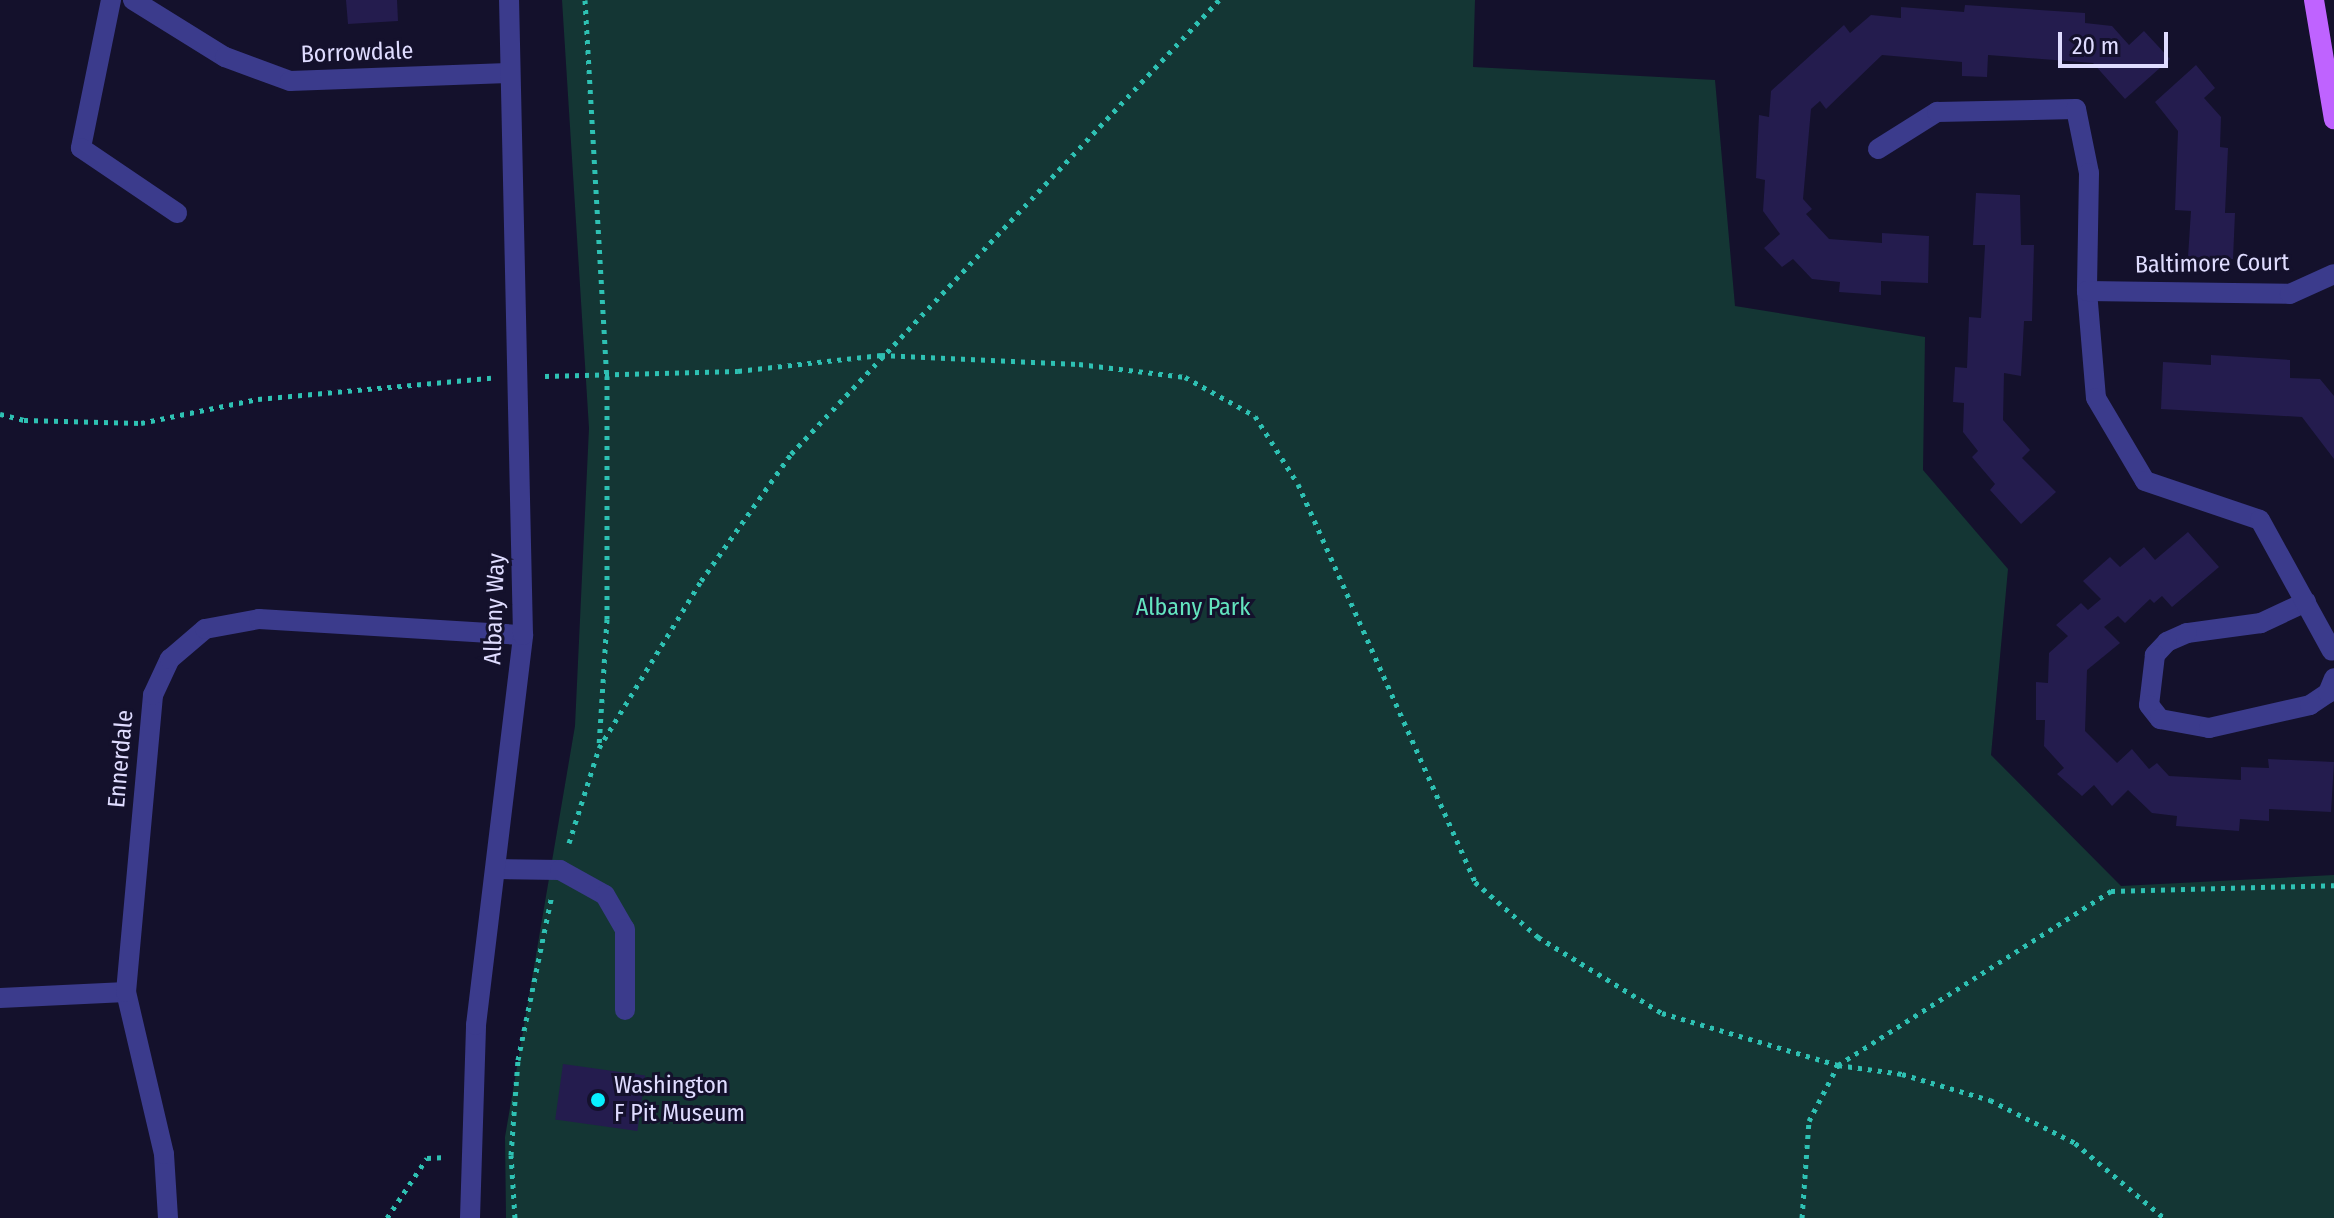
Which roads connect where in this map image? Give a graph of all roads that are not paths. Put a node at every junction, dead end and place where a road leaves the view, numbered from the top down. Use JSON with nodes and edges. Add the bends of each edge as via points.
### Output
{"nodes":[{"id":1,"x":111,"y":0,"type":"edge"},
{"id":2,"x":133,"y":0,"type":"edge"},
{"id":3,"x":509,"y":0,"type":"edge"},
{"id":4,"x":2314,"y":0,"type":"edge"},
{"id":5,"x":508,"y":73,"type":"junction"},
{"id":6,"x":2334,"y":119,"type":"edge"},
{"id":7,"x":1878,"y":149,"type":"dead end"},
{"id":8,"x":177,"y":213,"type":"dead end"},
{"id":9,"x":2334,"y":274,"type":"edge"},
{"id":10,"x":2087,"y":291,"type":"junction"},
{"id":11,"x":2306,"y":602,"type":"junction"},
{"id":12,"x":523,"y":635,"type":"junction"},
{"id":13,"x":2333,"y":660,"type":"edge"},
{"id":14,"x":2334,"y":678,"type":"edge"},
{"id":15,"x":498,"y":869,"type":"junction"},
{"id":16,"x":126,"y":992,"type":"junction"},
{"id":17,"x":0,"y":998,"type":"edge"},
{"id":18,"x":625,"y":1010,"type":"dead end"},
{"id":19,"x":168,"y":1218,"type":"edge"},
{"id":20,"x":470,"y":1218,"type":"edge"}],
"edges":[{"from":1,"to":8,"type":"street","via":[[81,148]]},
{"from":2,"to":5,"type":"street","name":"Borrowdale","via":[[225,57],[290,81]]},
{"from":3,"to":5,"type":"street","name":"Albany Way"},
{"from":4,"to":6,"type":"main road"},
{"from":5,"to":12,"type":"street","name":"Albany Way"},
{"from":7,"to":10,"type":"street","via":[[1937,112],[2076,109],[2089,173]]},
{"from":9,"to":10,"type":"street","name":"Baltimore Court","via":[[2290,294]]},
{"from":10,"to":11,"type":"street","via":[[2096,398],[2145,481],[2260,520]]},
{"from":11,"to":13,"type":"street"},
{"from":11,"to":14,"type":"street","via":[[2261,623],[2187,633],[2167,642],[2155,655],[2149,705],[2160,719],[2209,728],[2310,705],[2328,693]]},
{"from":12,"to":15,"type":"street","name":"Albany Way"},
{"from":12,"to":16,"type":"street","name":"Ennerdale","via":[[259,619],[205,629],[170,659],[153,695]]},
{"from":15,"to":18,"type":"street","via":[[560,870],[605,895],[625,929]]},
{"from":15,"to":20,"type":"street","name":"Albany Way","via":[[476,1025]]},
{"from":16,"to":17,"type":"street"},
{"from":16,"to":19,"type":"street","name":"Ennerdale","via":[[164,1154]]}]}
